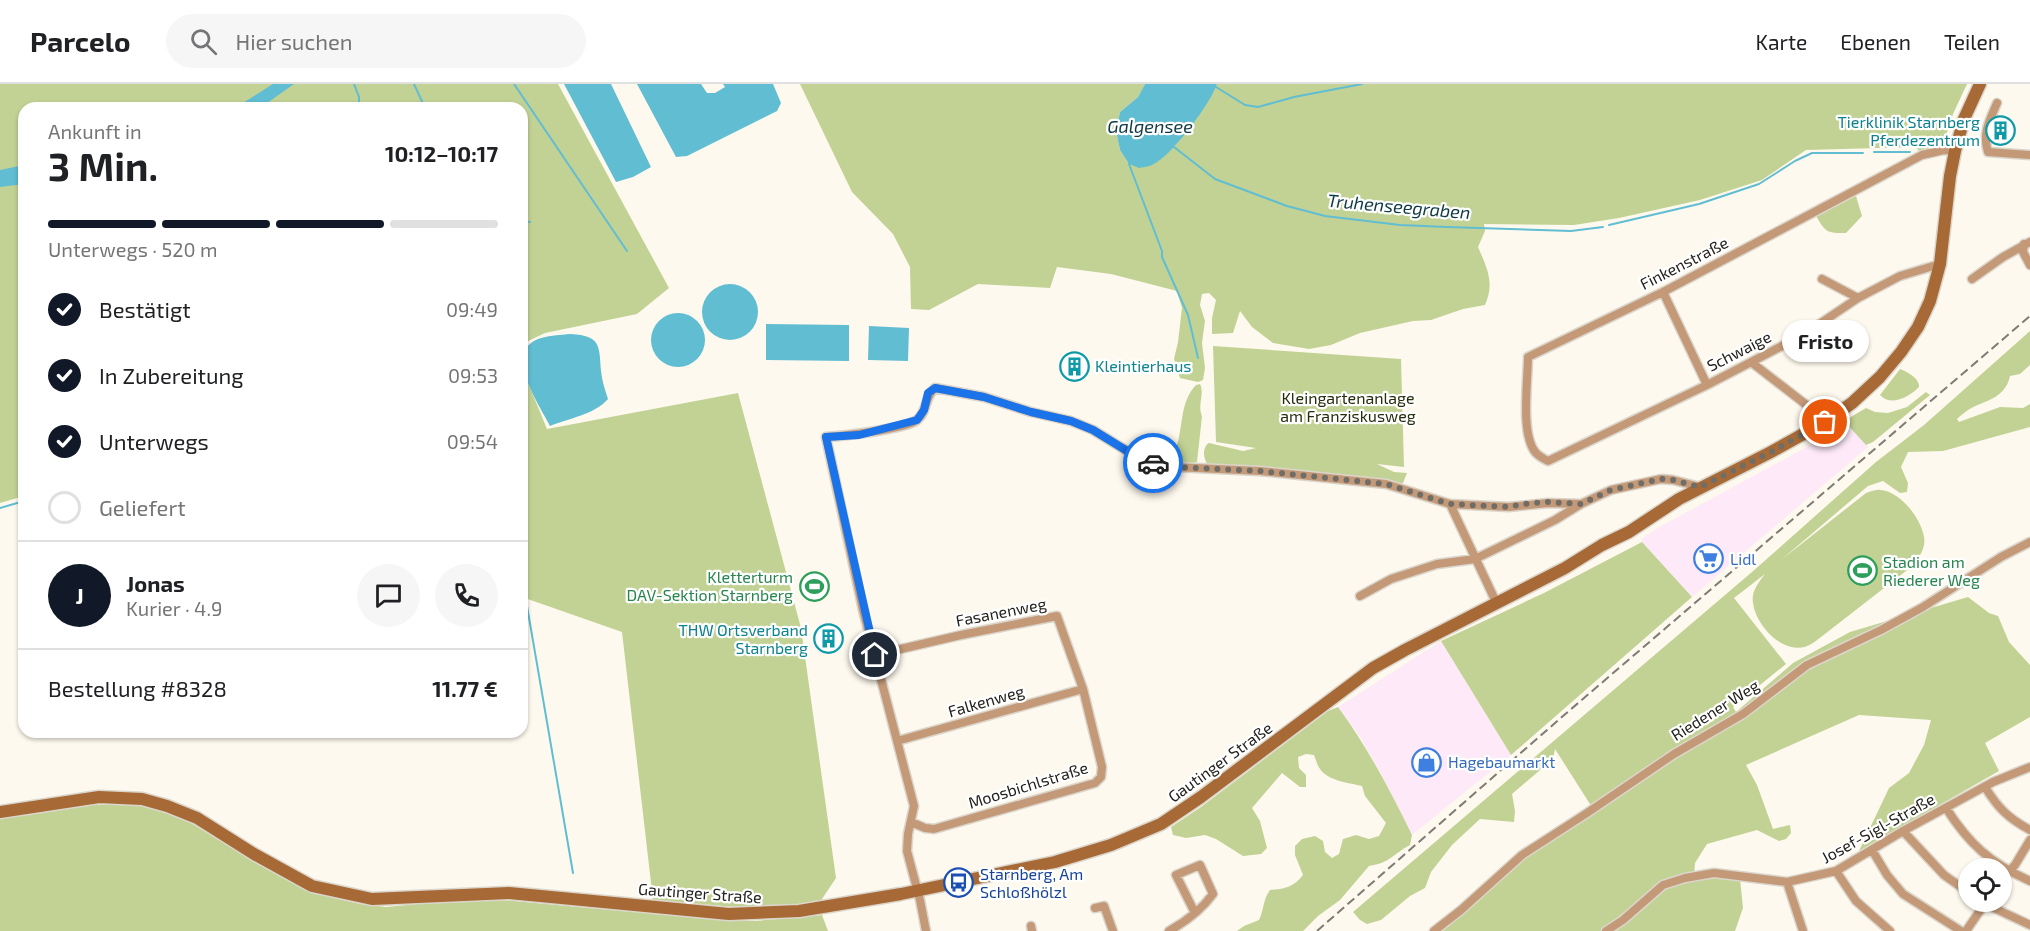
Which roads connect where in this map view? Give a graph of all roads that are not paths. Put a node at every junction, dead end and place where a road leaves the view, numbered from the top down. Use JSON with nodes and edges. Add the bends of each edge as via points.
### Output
{"nodes":[{"id":1,"x":1980,"y":84,"type":"edge"},
{"id":2,"x":1997,"y":103,"type":"dead end"},
{"id":3,"x":1955,"y":151,"type":"junction"},
{"id":4,"x":2030,"y":155,"type":"edge"},
{"id":5,"x":2027,"y":243,"type":"edge"},
{"id":6,"x":1940,"y":264,"type":"junction"},
{"id":7,"x":2030,"y":265,"type":"edge"},
{"id":8,"x":1821,"y":279,"type":"dead end"},
{"id":9,"x":1972,"y":279,"type":"dead end"},
{"id":10,"x":1662,"y":292,"type":"junction"},
{"id":11,"x":1858,"y":298,"type":"junction"},
{"id":12,"x":1751,"y":362,"type":"junction"},
{"id":13,"x":1707,"y":385,"type":"junction"},
{"id":14,"x":1813,"y":410,"type":"dead end"},
{"id":15,"x":1548,"y":461,"type":"joint"},
{"id":16,"x":1700,"y":487,"type":"junction"},
{"id":17,"x":1450,"y":504,"type":"junction"},
{"id":18,"x":1581,"y":504,"type":"junction"},
{"id":19,"x":2030,"y":542,"type":"edge"},
{"id":20,"x":1475,"y":559,"type":"junction"},
{"id":21,"x":1360,"y":596,"type":"dead end"},
{"id":22,"x":1496,"y":602,"type":"junction"},
{"id":23,"x":875,"y":655,"type":"junction"},
{"id":24,"x":1083,"y":689,"type":"junction"},
{"id":25,"x":897,"y":741,"type":"junction"},
{"id":26,"x":2030,"y":767,"type":"edge"},
{"id":27,"x":1985,"y":787,"type":"junction"},
{"id":28,"x":1946,"y":808,"type":"junction"},
{"id":29,"x":0,"y":812,"type":"edge"},
{"id":30,"x":911,"y":822,"type":"junction"},
{"id":31,"x":2030,"y":830,"type":"edge"},
{"id":32,"x":1903,"y":831,"type":"junction"},
{"id":33,"x":2030,"y":840,"type":"edge"},
{"id":34,"x":1872,"y":850,"type":"junction"},
{"id":35,"x":1990,"y":858,"type":"edge"},
{"id":36,"x":2012,"y":867,"type":"edge"},
{"id":37,"x":1836,"y":871,"type":"junction"},
{"id":38,"x":2012,"y":871,"type":"edge"},
{"id":39,"x":2030,"y":881,"type":"edge"},
{"id":40,"x":1787,"y":882,"type":"junction"},
{"id":41,"x":1958,"y":885,"type":"edge"},
{"id":42,"x":918,"y":891,"type":"junction"},
{"id":43,"x":1095,"y":908,"type":"dead end"},
{"id":44,"x":1978,"y":912,"type":"edge"},
{"id":45,"x":2004,"y":912,"type":"edge"},
{"id":46,"x":1195,"y":913,"type":"junction"},
{"id":47,"x":2030,"y":925,"type":"edge"},
{"id":48,"x":926,"y":931,"type":"edge"},
{"id":49,"x":1113,"y":931,"type":"edge"},
{"id":50,"x":1169,"y":931,"type":"edge"},
{"id":51,"x":1434,"y":931,"type":"edge"},
{"id":52,"x":1606,"y":931,"type":"edge"},
{"id":53,"x":1803,"y":931,"type":"edge"},
{"id":54,"x":1890,"y":931,"type":"edge"},
{"id":55,"x":1961,"y":931,"type":"edge"},
{"id":56,"x":1966,"y":931,"type":"edge"}],
"edges":[{"from":1,"to":3,"type":"main road","name":"Gautinger Straße"},
{"from":2,"to":4,"type":"street","via":[[1986,128],[1988,152]]},
{"from":3,"to":6,"type":"main road","name":"Gautinger Straße"},
{"from":3,"to":10,"type":"street","name":"Finkenstraße","via":[[1922,155]]},
{"from":5,"to":7,"type":"street","via":[[2023,252]]},
{"from":5,"to":9,"type":"street"},
{"from":6,"to":11,"type":"street","name":"Schwaige","via":[[1900,276]]},
{"from":6,"to":16,"type":"main road","name":"Gautinger Straße","via":[[1918,327],[1870,386],[1825,422]]},
{"from":8,"to":11,"type":"street"},
{"from":10,"to":13,"type":"street"},
{"from":10,"to":15,"type":"street","name":"Finkenstraße","via":[[1528,357],[1526,427],[1536,453]]},
{"from":11,"to":12,"type":"street","name":"Schwaige","via":[[1803,335]]},
{"from":12,"to":13,"type":"street","name":"Schwaige"},
{"from":12,"to":14,"type":"street"},
{"from":13,"to":15,"type":"street","name":"Schwaige"},
{"from":16,"to":18,"type":"street","via":[[1661,479],[1611,490]]},
{"from":16,"to":22,"type":"main road","name":"Gautinger Straße","via":[[1629,532]]},
{"from":17,"to":18,"type":"street"},
{"from":17,"to":20,"type":"street"},
{"from":17,"to":23,"type":"street","via":[[1386,484],[1145,462],[1071,421],[935,388],[928,393],[917,420],[859,435],[826,437]]},
{"from":18,"to":20,"type":"street"},
{"from":19,"to":51,"type":"street","name":"Riedener Weg","via":[[1881,630],[1807,664],[1743,714],[1674,754],[1522,855]]},
{"from":20,"to":21,"type":"street","via":[[1437,564],[1391,579]]},
{"from":20,"to":22,"type":"street"},
{"from":22,"to":42,"type":"main road","name":"Gautinger Straße","via":[[1373,669],[1161,824],[1054,862]]},
{"from":23,"to":24,"type":"street","name":"Fasanenweg","via":[[1057,616]]},
{"from":23,"to":25,"type":"street"},
{"from":24,"to":25,"type":"street","name":"Falkenweg"},
{"from":24,"to":30,"type":"street","name":"Moosbichlstraße","via":[[1102,768],[1095,783],[934,829]]},
{"from":25,"to":30,"type":"street","via":[[914,807]]},
{"from":26,"to":27,"type":"street","name":"Josef-Sigl-Straße"},
{"from":27,"to":28,"type":"street","name":"Josef-Sigl-Straße"},
{"from":27,"to":31,"type":"street","via":[[2001,810]]},
{"from":28,"to":32,"type":"street","name":"Josef-Sigl-Straße"},
{"from":28,"to":35,"type":"street","via":[[1971,843]]},
{"from":29,"to":42,"type":"main road","name":"Gautinger Straße","via":[[99,797],[142,799],[197,818],[312,886],[372,898],[509,893],[678,911],[759,914],[799,912]]},
{"from":30,"to":42,"type":"street","via":[[907,851]]},
{"from":32,"to":34,"type":"street","name":"Josef-Sigl-Straße"},
{"from":32,"to":41,"type":"street"},
{"from":33,"to":36,"type":"street"},
{"from":34,"to":37,"type":"street","name":"Josef-Sigl-Straße"},
{"from":34,"to":55,"type":"street","via":[[1903,894]]},
{"from":37,"to":40,"type":"street","name":"Josef-Sigl-Straße"},
{"from":37,"to":54,"type":"street","via":[[1856,902]]},
{"from":38,"to":39,"type":"street"},
{"from":40,"to":52,"type":"street","name":"Josef-Sigl-Straße","via":[[1714,873],[1685,878],[1663,885]]},
{"from":40,"to":53,"type":"street"},
{"from":42,"to":48,"type":"street"},
{"from":43,"to":49,"type":"street","via":[[1104,906]]},
{"from":44,"to":56,"type":"street"},
{"from":45,"to":47,"type":"street"},
{"from":46,"to":46,"type":"street","via":[[1213,894],[1200,865],[1176,876]]},
{"from":46,"to":50,"type":"street"}]}
